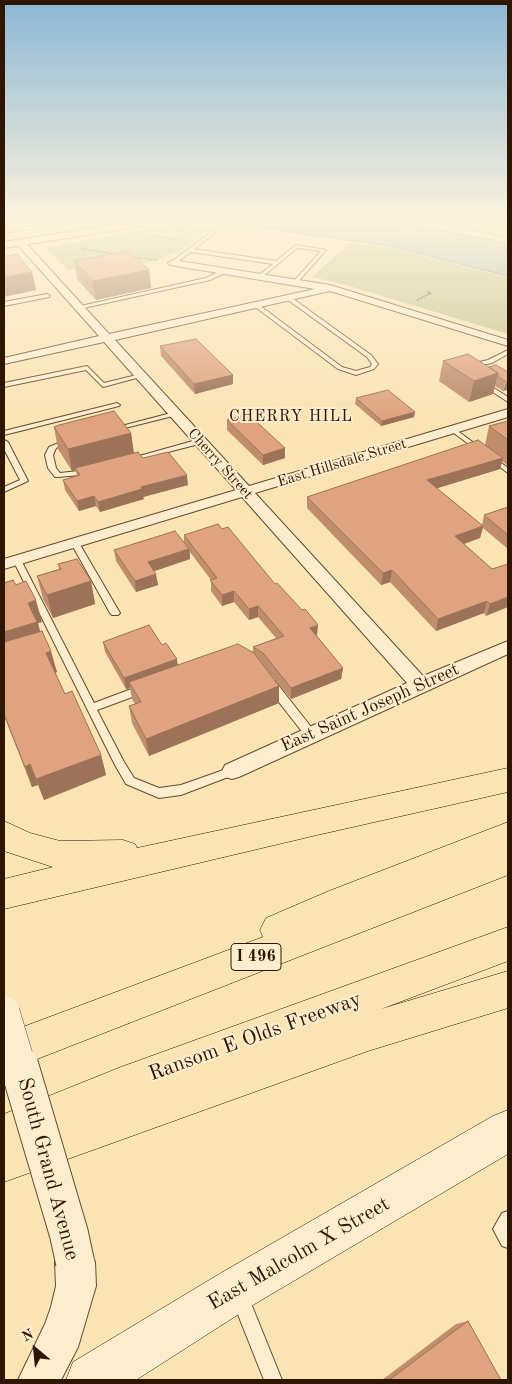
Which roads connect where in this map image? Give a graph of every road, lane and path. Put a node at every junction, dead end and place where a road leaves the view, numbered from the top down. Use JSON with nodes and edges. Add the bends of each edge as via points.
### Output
{"nodes":[{"id":1,"x":61,"y":288,"type":"edge"},
{"id":2,"x":171,"y":288,"type":"edge"},
{"id":3,"x":330,"y":288,"type":"joint"},
{"id":4,"x":427,"y":292,"type":"dead end"},
{"id":5,"x":47,"y":296,"type":"dead end"},
{"id":6,"x":290,"y":299,"type":"junction"},
{"id":7,"x":412,"y":303,"type":"dead end"},
{"id":8,"x":4,"y":304,"type":"edge"},
{"id":9,"x":257,"y":306,"type":"junction"},
{"id":10,"x":79,"y":307,"type":"junction"},
{"id":11,"x":108,"y":338,"type":"junction"},
{"id":12,"x":508,"y":343,"type":"edge"},
{"id":13,"x":508,"y":352,"type":"edge"},
{"id":14,"x":4,"y":361,"type":"edge"},
{"id":15,"x":461,"y":368,"type":"edge"},
{"id":16,"x":141,"y":376,"type":"junction"},
{"id":17,"x":480,"y":381,"type":"edge"},
{"id":18,"x":4,"y":385,"type":"edge"},
{"id":19,"x":508,"y":400,"type":"edge"},
{"id":20,"x":117,"y":405,"type":"dead end"},
{"id":21,"x":175,"y":414,"type":"junction"},
{"id":22,"x":508,"y":414,"type":"edge"},
{"id":23,"x":453,"y":430,"type":"junction"},
{"id":24,"x":106,"y":431,"type":"edge"},
{"id":25,"x":4,"y":433,"type":"edge"},
{"id":26,"x":78,"y":438,"type":"edge"},
{"id":27,"x":200,"y":441,"type":"junction"},
{"id":28,"x":4,"y":442,"type":"edge"},
{"id":29,"x":124,"y":462,"type":"edge"},
{"id":30,"x":98,"y":469,"type":"edge"},
{"id":31,"x":508,"y":470,"type":"edge"},
{"id":32,"x":4,"y":490,"type":"edge"},
{"id":33,"x":247,"y":493,"type":"junction"},
{"id":34,"x":75,"y":543,"type":"junction"},
{"id":35,"x":10,"y":562,"type":"edge"},
{"id":36,"x":115,"y":612,"type":"dead end"},
{"id":37,"x":508,"y":647,"type":"edge"},
{"id":38,"x":263,"y":674,"type":"edge"},
{"id":39,"x":153,"y":685,"type":"edge"},
{"id":40,"x":420,"y":685,"type":"junction"},
{"id":41,"x":92,"y":708,"type":"junction"},
{"id":42,"x":311,"y":735,"type":"junction"},
{"id":43,"x":232,"y":770,"type":"joint"},
{"id":44,"x":508,"y":780,"type":"edge"},
{"id":45,"x":317,"y":821,"type":"junction"},
{"id":46,"x":4,"y":835,"type":"edge"},
{"id":47,"x":508,"y":836,"type":"edge"},
{"id":48,"x":508,"y":860,"type":"edge"},
{"id":49,"x":4,"y":894,"type":"edge"},
{"id":50,"x":508,"y":944,"type":"edge"},
{"id":51,"x":508,"y":990,"type":"edge"},
{"id":52,"x":143,"y":1000,"type":"junction"},
{"id":53,"x":4,"y":1012,"type":"edge"},
{"id":54,"x":4,"y":1053,"type":"edge"},
{"id":55,"x":508,"y":1131,"type":"edge"},
{"id":56,"x":4,"y":1135,"type":"edge"},
{"id":57,"x":4,"y":1161,"type":"edge"},
{"id":58,"x":508,"y":1219,"type":"edge"},
{"id":59,"x":508,"y":1240,"type":"edge"},
{"id":60,"x":237,"y":1290,"type":"junction"},
{"id":61,"x":39,"y":1380,"type":"edge"},
{"id":62,"x":91,"y":1380,"type":"edge"},
{"id":63,"x":273,"y":1380,"type":"edge"}],
"edges":[{"from":1,"to":10,"type":"street","name":"Cherry Street"},
{"from":2,"to":10,"type":"lane"},
{"from":3,"to":6,"type":"street"},
{"from":3,"to":12,"type":"street"},
{"from":4,"to":7,"type":"path","via":[[431,293]]},
{"from":5,"to":8,"type":"lane"},
{"from":6,"to":9,"type":"street"},
{"from":6,"to":9,"type":"lane","via":[[369,356],[375,364],[372,368],[356,372],[340,368]]},
{"from":9,"to":11,"type":"street"},
{"from":10,"to":11,"type":"street","name":"Cherry Street"},
{"from":11,"to":14,"type":"street"},
{"from":11,"to":16,"type":"street","name":"Cherry Street"},
{"from":13,"to":15,"type":"lane","via":[[490,362]]},
{"from":16,"to":18,"type":"lane","via":[[103,385],[87,368]]},
{"from":16,"to":21,"type":"street","name":"Cherry Street"},
{"from":17,"to":19,"type":"lane"},
{"from":20,"to":25,"type":"lane"},
{"from":21,"to":24,"type":"lane"},
{"from":21,"to":27,"type":"street","name":"Cherry Street"},
{"from":22,"to":23,"type":"street","name":"East Hillsdale Street"},
{"from":23,"to":31,"type":"lane"},
{"from":23,"to":33,"type":"street","name":"East Hillsdale Street"},
{"from":26,"to":30,"type":"lane","via":[[53,447],[49,455],[52,468],[58,475],[68,476]]},
{"from":27,"to":29,"type":"lane"},
{"from":27,"to":33,"type":"street","name":"Cherry Street"},
{"from":28,"to":32,"type":"lane","via":[[24,481]]},
{"from":33,"to":34,"type":"street","name":"East Hillsdale Street"},
{"from":33,"to":40,"type":"street","name":"Cherry Street"},
{"from":34,"to":35,"type":"street","name":"East Hillsdale Street"},
{"from":34,"to":36,"type":"lane"},
{"from":35,"to":41,"type":"lane"},
{"from":37,"to":40,"type":"street","name":"East Saint Joseph Street"},
{"from":38,"to":42,"type":"lane"},
{"from":39,"to":41,"type":"lane"},
{"from":40,"to":42,"type":"street","name":"East Saint Joseph Street"},
{"from":41,"to":43,"type":"lane","via":[[130,781],[159,793],[182,790]]},
{"from":42,"to":43,"type":"street","name":"East Saint Joseph Street"},
{"from":44,"to":45,"type":"highway"},
{"from":45,"to":46,"type":"highway","via":[[109,856],[60,854],[23,845]]},
{"from":45,"to":49,"type":"highway"},
{"from":47,"to":52,"type":"highway","via":[[267,935]]},
{"from":48,"to":52,"type":"highway","number":"I 496"},
{"from":50,"to":56,"type":"highway","name":"Ransom E Olds Freeway","via":[[121,1087]]},
{"from":51,"to":57,"type":"highway","via":[[368,1032]]},
{"from":52,"to":54,"type":"highway","number":"I 496"},
{"from":53,"to":61,"type":"street","name":"South Grand Avenue","bridge":true,"via":[[75,1262],[76,1286],[71,1308]]},
{"from":55,"to":60,"type":"main road","name":"East Malcolm X Street"},
{"from":58,"to":59,"type":"lane","via":[[501,1229]]},
{"from":60,"to":62,"type":"main road","name":"East Malcolm X Street"},
{"from":60,"to":63,"type":"lane"}]}
